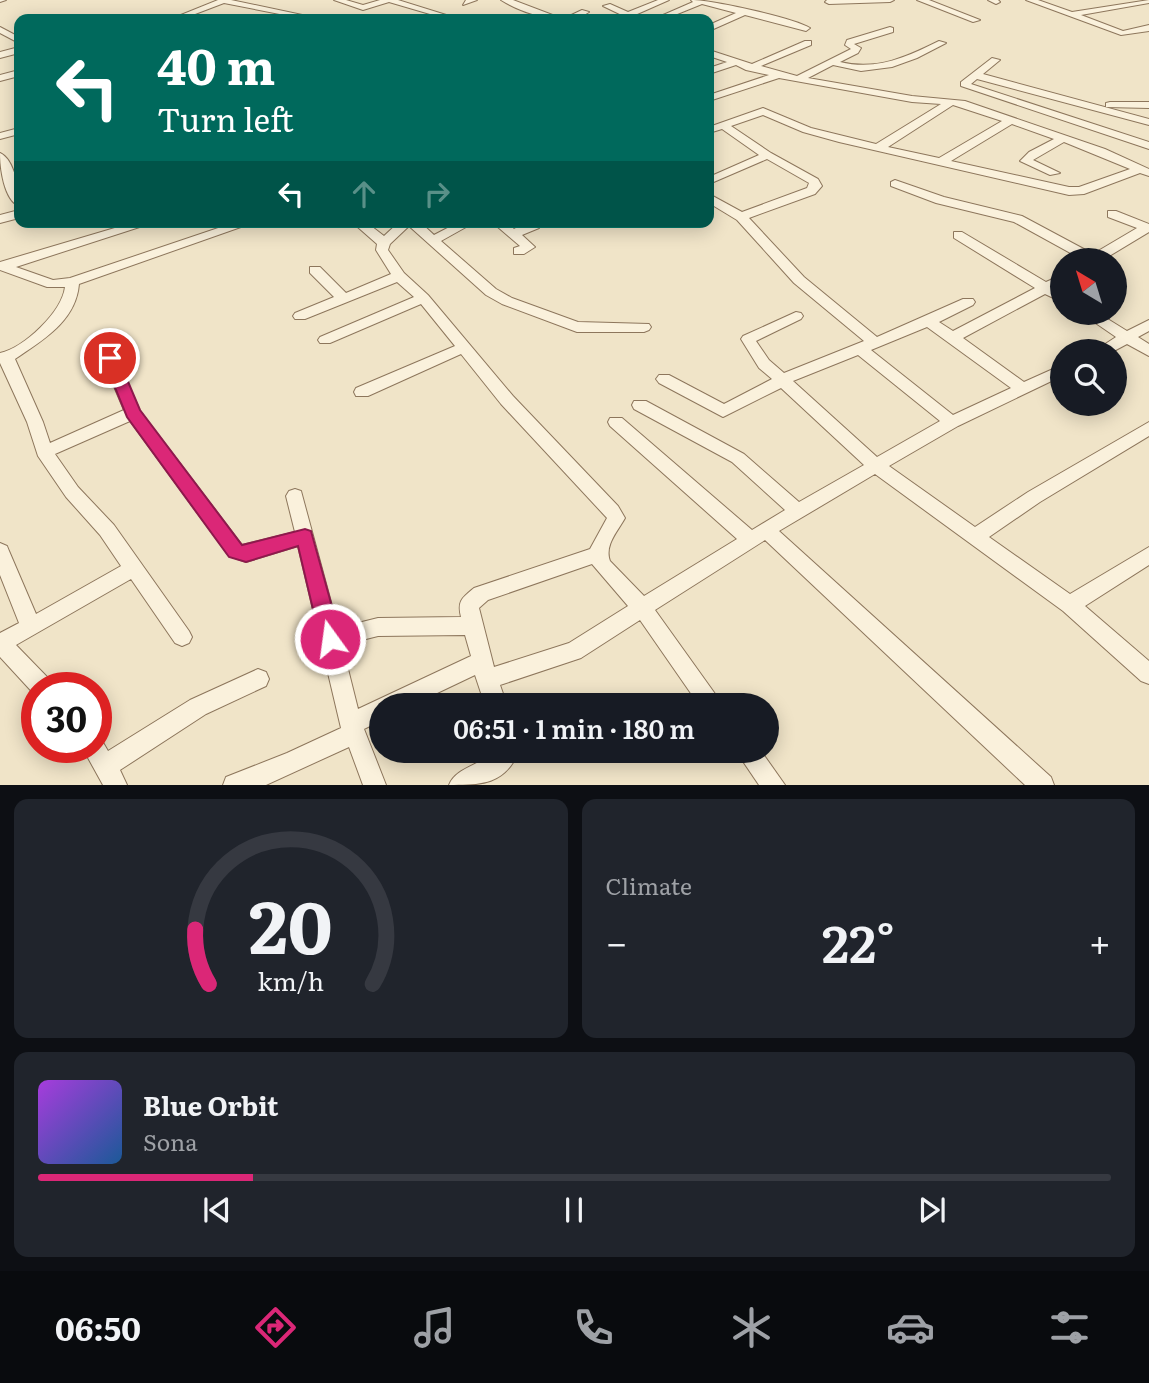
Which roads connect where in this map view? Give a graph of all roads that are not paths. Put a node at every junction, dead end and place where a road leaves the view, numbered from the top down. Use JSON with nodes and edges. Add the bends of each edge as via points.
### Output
{"nodes":[{"id":1,"x":225,"y":0,"type":"edge"},
{"id":2,"x":338,"y":0,"type":"edge"},
{"id":3,"x":389,"y":0,"type":"edge"},
{"id":4,"x":505,"y":0,"type":"edge"},
{"id":5,"x":665,"y":0,"type":"edge"},
{"id":6,"x":890,"y":0,"type":"edge"},
{"id":7,"x":921,"y":0,"type":"edge"},
{"id":8,"x":1030,"y":0,"type":"edge"},
{"id":9,"x":697,"y":1,"type":"edge"},
{"id":10,"x":1149,"y":1,"type":"edge"},
{"id":11,"x":829,"y":2,"type":"dead end"},
{"id":12,"x":607,"y":6,"type":"dead end"},
{"id":13,"x":747,"y":11,"type":"junction"},
{"id":14,"x":585,"y":12,"type":"dead end"},
{"id":15,"x":183,"y":14,"type":"edge"},
{"id":16,"x":293,"y":14,"type":"edge"},
{"id":17,"x":438,"y":14,"type":"edge"},
{"id":18,"x":545,"y":14,"type":"edge"},
{"id":19,"x":580,"y":14,"type":"edge"},
{"id":20,"x":626,"y":14,"type":"edge"},
{"id":21,"x":639,"y":14,"type":"edge"},
{"id":22,"x":669,"y":14,"type":"edge"},
{"id":23,"x":1075,"y":14,"type":"junction"},
{"id":24,"x":976,"y":20,"type":"dead end"},
{"id":25,"x":714,"y":25,"type":"edge"},
{"id":26,"x":806,"y":28,"type":"dead end"},
{"id":27,"x":1149,"y":28,"type":"edge"},
{"id":28,"x":890,"y":30,"type":"dead end"},
{"id":29,"x":808,"y":43,"type":"dead end"},
{"id":30,"x":942,"y":43,"type":"dead end"},
{"id":31,"x":714,"y":55,"type":"edge"},
{"id":32,"x":995,"y":60,"type":"dead end"},
{"id":33,"x":830,"y":62,"type":"junction"},
{"id":34,"x":733,"y":63,"type":"junction"},
{"id":35,"x":749,"y":68,"type":"junction"},
{"id":36,"x":714,"y":69,"type":"edge"},
{"id":37,"x":778,"y":75,"type":"junction"},
{"id":38,"x":975,"y":75,"type":"junction"},
{"id":39,"x":798,"y":79,"type":"junction"},
{"id":40,"x":714,"y":96,"type":"edge"},
{"id":41,"x":953,"y":101,"type":"junction"},
{"id":42,"x":1149,"y":105,"type":"edge"},
{"id":43,"x":1093,"y":106,"type":"junction"},
{"id":44,"x":1011,"y":120,"type":"junction"},
{"id":45,"x":1149,"y":122,"type":"edge"},
{"id":46,"x":724,"y":126,"type":"junction"},
{"id":47,"x":714,"y":129,"type":"edge"},
{"id":48,"x":1064,"y":138,"type":"junction"},
{"id":49,"x":1149,"y":146,"type":"edge"},
{"id":50,"x":878,"y":148,"type":"junction"},
{"id":51,"x":767,"y":155,"type":"junction"},
{"id":52,"x":0,"y":156,"type":"edge"},
{"id":53,"x":939,"y":163,"type":"junction"},
{"id":54,"x":1144,"y":171,"type":"edge"},
{"id":55,"x":1054,"y":173,"type":"dead end"},
{"id":56,"x":714,"y":179,"type":"edge"},
{"id":57,"x":895,"y":184,"type":"dead end"},
{"id":58,"x":14,"y":190,"type":"edge"},
{"id":59,"x":714,"y":201,"type":"edge"},
{"id":60,"x":1112,"y":214,"type":"dead end"},
{"id":61,"x":741,"y":217,"type":"junction"},
{"id":62,"x":1148,"y":227,"type":"edge"},
{"id":63,"x":125,"y":228,"type":"edge"},
{"id":64,"x":231,"y":228,"type":"edge"},
{"id":65,"x":365,"y":228,"type":"edge"},
{"id":66,"x":400,"y":228,"type":"edge"},
{"id":67,"x":419,"y":228,"type":"edge"},
{"id":68,"x":457,"y":228,"type":"edge"},
{"id":69,"x":506,"y":228,"type":"edge"},
{"id":70,"x":528,"y":228,"type":"edge"},
{"id":71,"x":513,"y":234,"type":"junction"},
{"id":72,"x":958,"y":234,"type":"dead end"},
{"id":73,"x":434,"y":240,"type":"junction"},
{"id":74,"x":384,"y":243,"type":"junction"},
{"id":75,"x":1070,"y":248,"type":"edge"},
{"id":76,"x":1112,"y":248,"type":"edge"},
{"id":77,"x":519,"y":251,"type":"dead end"},
{"id":78,"x":1,"y":267,"type":"edge"},
{"id":79,"x":315,"y":270,"type":"dead end"},
{"id":80,"x":399,"y":276,"type":"junction"},
{"id":81,"x":72,"y":282,"type":"junction"},
{"id":82,"x":1050,"y":286,"type":"edge"},
{"id":83,"x":1047,"y":288,"type":"junction"},
{"id":84,"x":1050,"y":290,"type":"edge"},
{"id":85,"x":343,"y":298,"type":"junction"},
{"id":86,"x":423,"y":298,"type":"junction"},
{"id":87,"x":968,"y":302,"type":"dead end"},
{"id":88,"x":300,"y":316,"type":"dead end"},
{"id":89,"x":796,"y":316,"type":"dead end"},
{"id":90,"x":930,"y":322,"type":"junction"},
{"id":91,"x":1149,"y":325,"type":"edge"},
{"id":92,"x":1109,"y":326,"type":"edge"},
{"id":93,"x":644,"y":327,"type":"dead end"},
{"id":94,"x":952,"y":338,"type":"junction"},
{"id":95,"x":1128,"y":338,"type":"junction"},
{"id":96,"x":325,"y":340,"type":"dead end"},
{"id":97,"x":866,"y":345,"type":"junction"},
{"id":98,"x":463,"y":348,"type":"junction"},
{"id":99,"x":1149,"y":351,"type":"edge"},
{"id":100,"x":3,"y":358,"type":"edge"},
{"id":101,"x":110,"y":358,"type":"dead end"},
{"id":102,"x":1050,"y":376,"type":"edge"},
{"id":103,"x":664,"y":379,"type":"dead end"},
{"id":104,"x":781,"y":380,"type":"junction"},
{"id":105,"x":1023,"y":389,"type":"junction"},
{"id":106,"x":362,"y":392,"type":"dead end"},
{"id":107,"x":640,"y":405,"type":"dead end"},
{"id":108,"x":133,"y":412,"type":"junction"},
{"id":109,"x":617,"y":422,"type":"dead end"},
{"id":110,"x":952,"y":422,"type":"junction"},
{"id":111,"x":1149,"y":428,"type":"edge"},
{"id":112,"x":44,"y":452,"type":"junction"},
{"id":113,"x":876,"y":466,"type":"junction"},
{"id":114,"x":295,"y":496,"type":"dead end"},
{"id":115,"x":797,"y":511,"type":"junction"},
{"id":116,"x":305,"y":536,"type":"junction"},
{"id":117,"x":759,"y":536,"type":"junction"},
{"id":118,"x":974,"y":537,"type":"junction"},
{"id":119,"x":0,"y":551,"type":"edge"},
{"id":120,"x":598,"y":554,"type":"junction"},
{"id":121,"x":1149,"y":555,"type":"edge"},
{"id":122,"x":134,"y":568,"type":"junction"},
{"id":123,"x":1070,"y":606,"type":"junction"},
{"id":124,"x":643,"y":610,"type":"junction"},
{"id":125,"x":31,"y":626,"type":"junction"},
{"id":126,"x":472,"y":626,"type":"junction"},
{"id":127,"x":183,"y":636,"type":"dead end"},
{"id":128,"x":330,"y":639,"type":"junction"},
{"id":129,"x":0,"y":644,"type":"edge"},
{"id":130,"x":485,"y":671,"type":"junction"},
{"id":131,"x":27,"y":672,"type":"edge"},
{"id":132,"x":1149,"y":674,"type":"edge"},
{"id":133,"x":258,"y":679,"type":"dead end"},
{"id":134,"x":424,"y":693,"type":"edge"},
{"id":135,"x":492,"y":693,"type":"edge"},
{"id":136,"x":703,"y":693,"type":"edge"},
{"id":137,"x":369,"y":718,"type":"edge"},
{"id":138,"x":353,"y":728,"type":"junction"},
{"id":139,"x":498,"y":763,"type":"edge"},
{"id":140,"x":754,"y":763,"type":"edge"},
{"id":141,"x":105,"y":766,"type":"edge"},
{"id":142,"x":765,"y":782,"type":"edge"},
{"id":143,"x":233,"y":785,"type":"edge"},
{"id":144,"x":375,"y":785,"type":"edge"},
{"id":145,"x":460,"y":785,"type":"edge"},
{"id":146,"x":1043,"y":785,"type":"edge"}],
"edges":[{"from":1,"to":15,"type":"street"},
{"from":1,"to":16,"type":"street"},
{"from":2,"to":3,"type":"street","via":[[363,8]]},
{"from":3,"to":17,"type":"street"},
{"from":4,"to":18,"type":"street"},
{"from":5,"to":21,"type":"street"},
{"from":6,"to":11,"type":"street"},
{"from":7,"to":24,"type":"street"},
{"from":8,"to":23,"type":"street"},
{"from":9,"to":13,"type":"street"},
{"from":9,"to":22,"type":"street"},
{"from":10,"to":23,"type":"street"},
{"from":12,"to":20,"type":"street"},
{"from":13,"to":25,"type":"street"},
{"from":13,"to":26,"type":"street"},
{"from":14,"to":19,"type":"street"},
{"from":23,"to":27,"type":"street","via":[[1122,33]]},
{"from":28,"to":33,"type":"street","via":[[850,42],[856,50]]},
{"from":29,"to":35,"type":"street"},
{"from":30,"to":33,"type":"street","via":[[897,65],[850,67]]},
{"from":31,"to":34,"type":"street"},
{"from":32,"to":38,"type":"street"},
{"from":33,"to":39,"type":"street"},
{"from":34,"to":35,"type":"street"},
{"from":34,"to":36,"type":"street"},
{"from":35,"to":37,"type":"street"},
{"from":37,"to":39,"type":"street"},
{"from":37,"to":40,"type":"street"},
{"from":38,"to":43,"type":"street"},
{"from":38,"to":49,"type":"street","via":[[964,84]]},
{"from":39,"to":41,"type":"street","via":[[912,99]]},
{"from":41,"to":44,"type":"street"},
{"from":41,"to":50,"type":"street"},
{"from":42,"to":43,"type":"street"},
{"from":43,"to":45,"type":"street"},
{"from":44,"to":48,"type":"street"},
{"from":44,"to":53,"type":"street"},
{"from":46,"to":47,"type":"street"},
{"from":46,"to":50,"type":"street","via":[[762,111],[807,130]]},
{"from":46,"to":51,"type":"street"},
{"from":48,"to":54,"type":"street"},
{"from":48,"to":55,"type":"street","via":[[1026,162]]},
{"from":50,"to":53,"type":"street"},
{"from":51,"to":56,"type":"street"},
{"from":51,"to":61,"type":"street","via":[[816,186]]},
{"from":52,"to":58,"type":"street"},
{"from":53,"to":54,"type":"street","via":[[1069,191]]},
{"from":57,"to":75,"type":"street","via":[[1018,219]]},
{"from":59,"to":61,"type":"street"},
{"from":60,"to":62,"type":"street"},
{"from":61,"to":97,"type":"street"},
{"from":62,"to":76,"type":"street"},
{"from":63,"to":78,"type":"street"},
{"from":64,"to":81,"type":"street"},
{"from":65,"to":74,"type":"street"},
{"from":66,"to":74,"type":"street"},
{"from":67,"to":73,"type":"street"},
{"from":68,"to":73,"type":"street"},
{"from":69,"to":71,"type":"street"},
{"from":70,"to":71,"type":"street"},
{"from":71,"to":77,"type":"street","via":[[529,247]]},
{"from":72,"to":83,"type":"street"},
{"from":73,"to":93,"type":"street","via":[[507,301],[577,327]]},
{"from":74,"to":80,"type":"street","via":[[382,250]]},
{"from":78,"to":81,"type":"street","via":[[52,284]]},
{"from":79,"to":85,"type":"street"},
{"from":80,"to":85,"type":"street"},
{"from":80,"to":86,"type":"street"},
{"from":81,"to":100,"type":"street","via":[[73,293],[56,322]]},
{"from":82,"to":83,"type":"street"},
{"from":83,"to":84,"type":"street"},
{"from":83,"to":94,"type":"street"},
{"from":85,"to":88,"type":"street"},
{"from":86,"to":96,"type":"street"},
{"from":86,"to":98,"type":"street"},
{"from":87,"to":90,"type":"street"},
{"from":89,"to":104,"type":"street","via":[[748,339]]},
{"from":90,"to":94,"type":"street"},
{"from":90,"to":97,"type":"street"},
{"from":91,"to":95,"type":"street"},
{"from":92,"to":95,"type":"street"},
{"from":94,"to":105,"type":"street"},
{"from":95,"to":99,"type":"street"},
{"from":97,"to":104,"type":"street"},
{"from":97,"to":110,"type":"street"},
{"from":98,"to":106,"type":"street"},
{"from":98,"to":120,"type":"street","via":[[616,517]]},
{"from":100,"to":112,"type":"street","via":[[35,422]]},
{"from":101,"to":108,"type":"street"},
{"from":102,"to":105,"type":"street"},
{"from":103,"to":104,"type":"street","via":[[723,411]]},
{"from":104,"to":113,"type":"street"},
{"from":105,"to":110,"type":"street"},
{"from":107,"to":115,"type":"street","via":[[738,458]]},
{"from":108,"to":112,"type":"street"},
{"from":108,"to":116,"type":"street","via":[[236,551],[246,554]]},
{"from":109,"to":117,"type":"street"},
{"from":110,"to":113,"type":"street"},
{"from":111,"to":118,"type":"street"},
{"from":112,"to":122,"type":"street"},
{"from":113,"to":115,"type":"street"},
{"from":113,"to":118,"type":"street"},
{"from":114,"to":116,"type":"street"},
{"from":115,"to":117,"type":"street"},
{"from":116,"to":128,"type":"street"},
{"from":117,"to":124,"type":"street"},
{"from":117,"to":146,"type":"street"},
{"from":118,"to":123,"type":"street"},
{"from":119,"to":125,"type":"street"},
{"from":120,"to":124,"type":"street","via":[[602,565]]},
{"from":120,"to":126,"type":"street","via":[[481,594],[468,605]]},
{"from":121,"to":123,"type":"street"},
{"from":122,"to":125,"type":"street"},
{"from":122,"to":127,"type":"street"},
{"from":123,"to":132,"type":"street"},
{"from":124,"to":130,"type":"street","via":[[574,651]]},
{"from":124,"to":136,"type":"street"},
{"from":125,"to":129,"type":"street"},
{"from":126,"to":128,"type":"street","via":[[378,627]]},
{"from":126,"to":130,"type":"street"},
{"from":128,"to":138,"type":"street"},
{"from":129,"to":131,"type":"street"},
{"from":130,"to":134,"type":"street"},
{"from":130,"to":135,"type":"street"},
{"from":133,"to":141,"type":"street","via":[[198,707]]},
{"from":137,"to":138,"type":"street"},
{"from":138,"to":143,"type":"street","via":[[292,763]]},
{"from":138,"to":144,"type":"street"},
{"from":139,"to":145,"type":"street"},
{"from":140,"to":142,"type":"street"}]}
